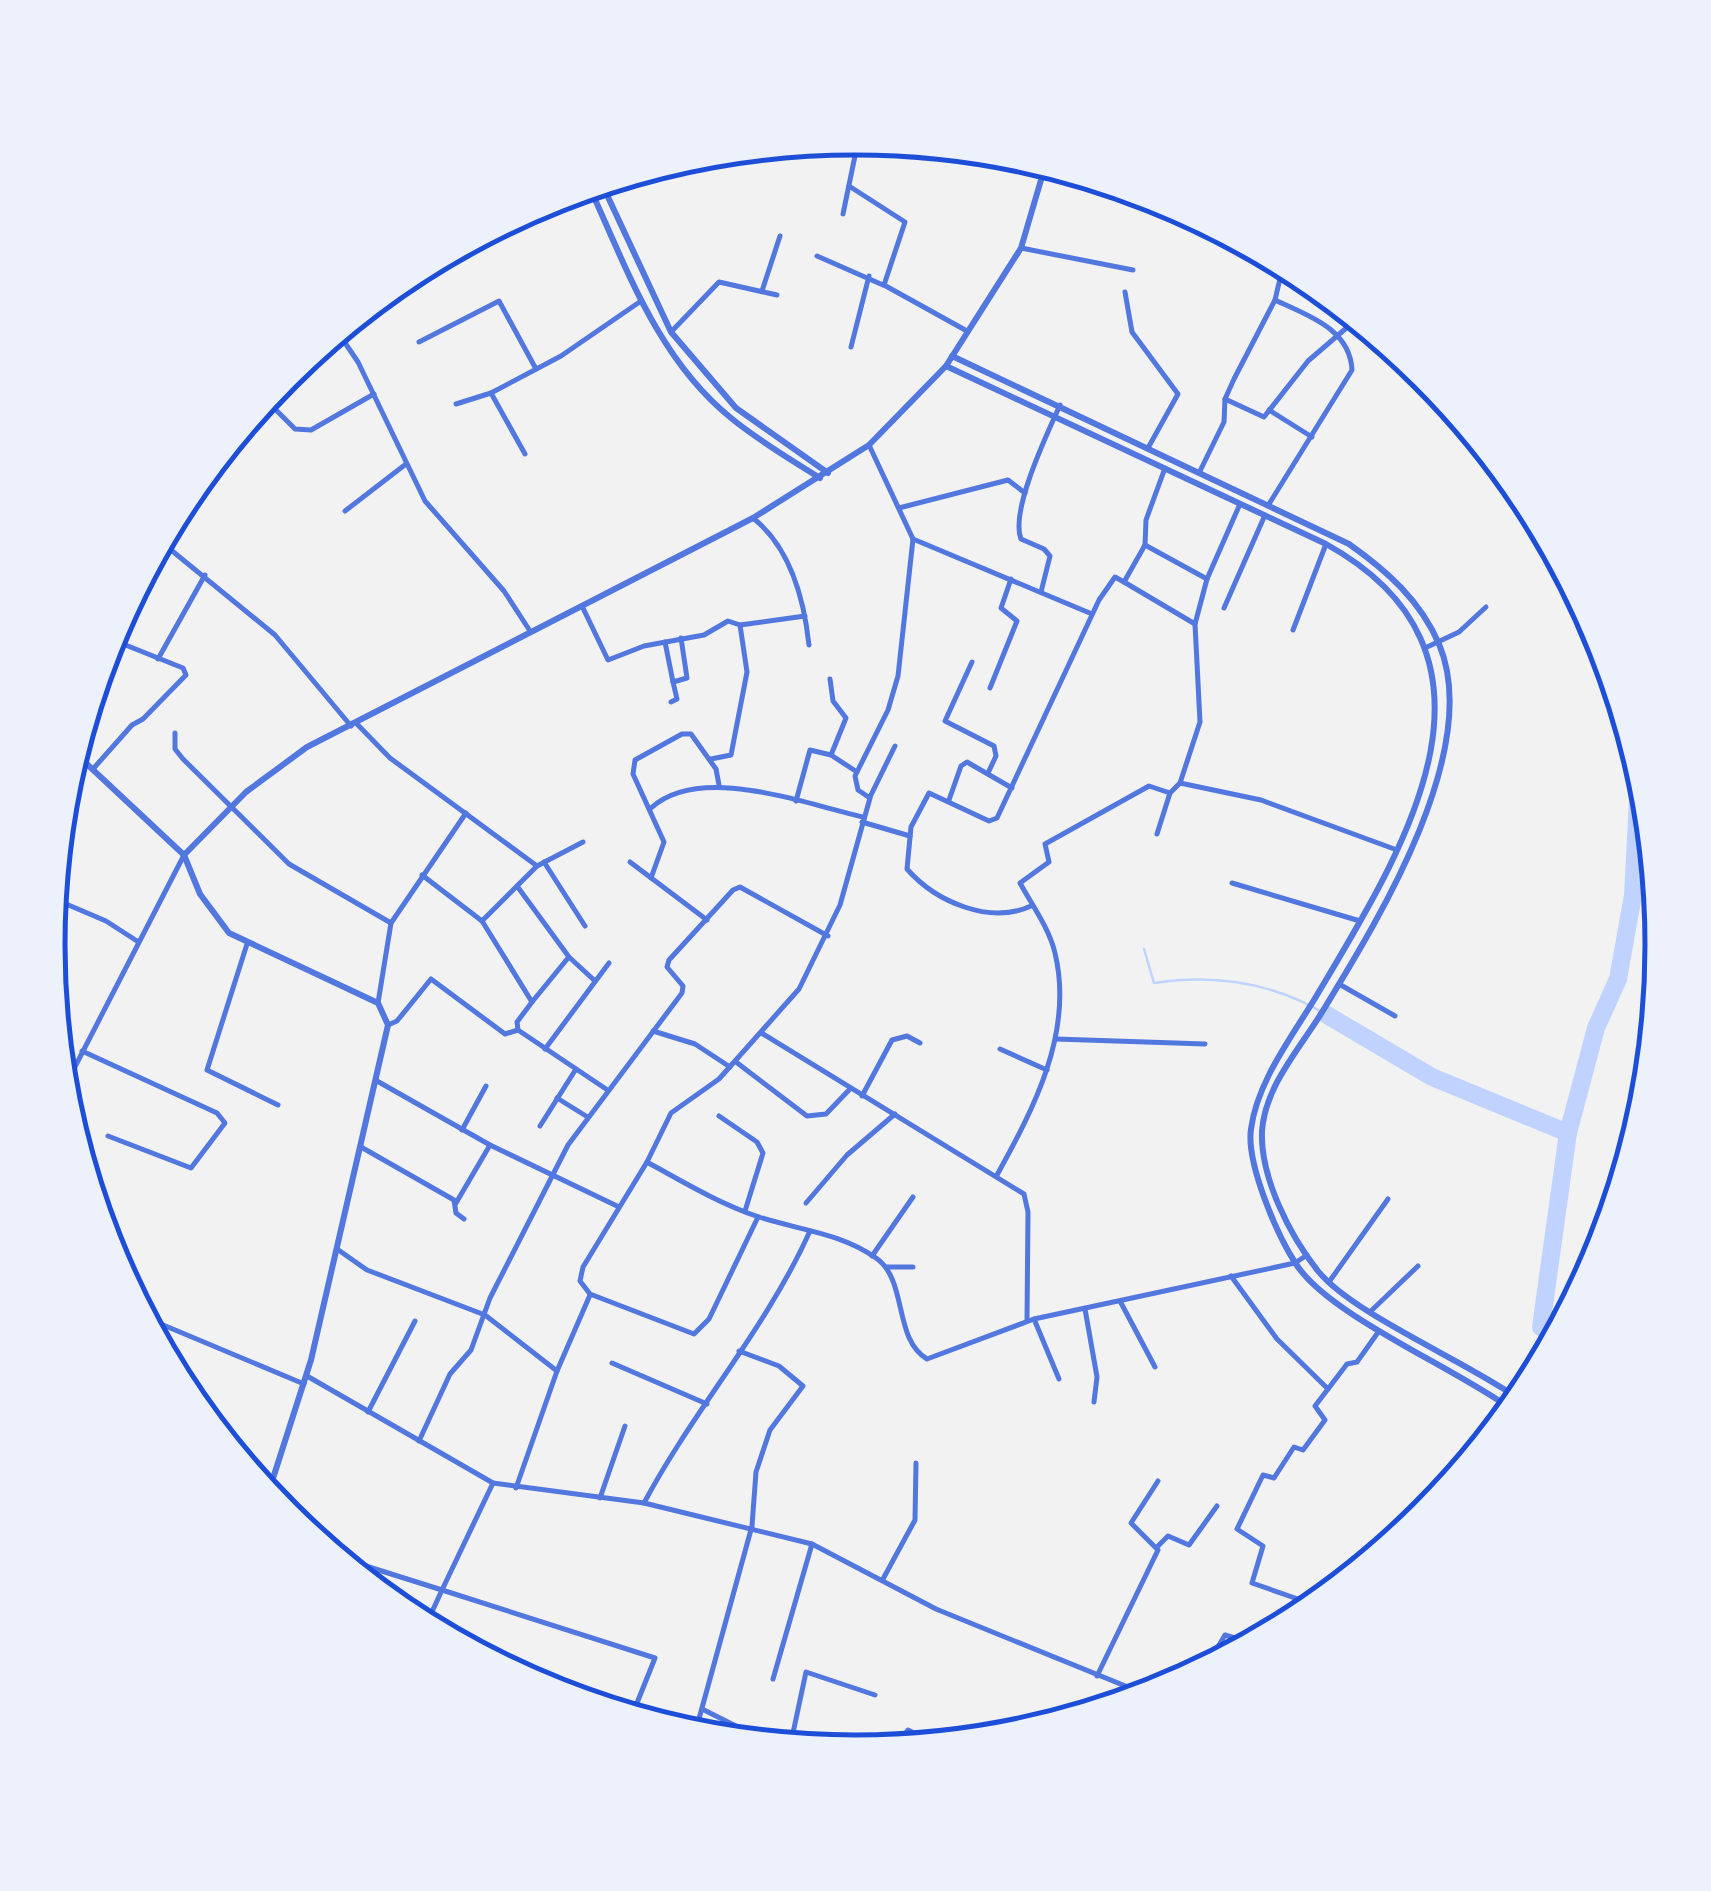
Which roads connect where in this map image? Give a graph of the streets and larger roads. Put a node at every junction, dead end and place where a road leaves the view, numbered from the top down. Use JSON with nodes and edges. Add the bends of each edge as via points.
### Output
{"nodes":[{"id":1,"x":855,"y":155,"type":"edge"},
{"id":2,"x":1042,"y":178,"type":"edge"},
{"id":3,"x":849,"y":186,"type":"junction"},
{"id":4,"x":607,"y":195,"type":"edge"},
{"id":5,"x":595,"y":199,"type":"edge"},
{"id":6,"x":843,"y":214,"type":"dead end"},
{"id":7,"x":780,"y":236,"type":"dead end"},
{"id":8,"x":1021,"y":248,"type":"junction"},
{"id":9,"x":817,"y":256,"type":"dead end"},
{"id":10,"x":1134,"y":270,"type":"dead end"},
{"id":11,"x":869,"y":276,"type":"junction"},
{"id":12,"x":1280,"y":279,"type":"edge"},
{"id":13,"x":884,"y":286,"type":"junction"},
{"id":14,"x":762,"y":292,"type":"junction"},
{"id":15,"x":1125,"y":292,"type":"dead end"},
{"id":16,"x":777,"y":295,"type":"dead end"},
{"id":17,"x":641,"y":300,"type":"junction"},
{"id":18,"x":1275,"y":300,"type":"junction"},
{"id":19,"x":1347,"y":326,"type":"edge"},
{"id":20,"x":968,"y":331,"type":"junction"},
{"id":21,"x":670,"y":332,"type":"junction"},
{"id":22,"x":1337,"y":334,"type":"junction"},
{"id":23,"x":419,"y":342,"type":"dead end"},
{"id":24,"x":344,"y":343,"type":"edge"},
{"id":25,"x":852,"y":347,"type":"dead end"},
{"id":26,"x":952,"y":356,"type":"junction"},
{"id":27,"x":946,"y":366,"type":"junction"},
{"id":28,"x":701,"y":368,"type":"junction"},
{"id":29,"x":536,"y":370,"type":"junction"},
{"id":30,"x":692,"y":378,"type":"junction"},
{"id":31,"x":492,"y":393,"type":"junction"},
{"id":32,"x":374,"y":394,"type":"junction"},
{"id":33,"x":1225,"y":400,"type":"junction"},
{"id":34,"x":456,"y":404,"type":"dead end"},
{"id":35,"x":1060,"y":405,"type":"junction"},
{"id":36,"x":275,"y":409,"type":"edge"},
{"id":37,"x":1269,"y":410,"type":"junction"},
{"id":38,"x":1056,"y":414,"type":"junction"},
{"id":39,"x":754,"y":422,"type":"junction"},
{"id":40,"x":749,"y":431,"type":"junction"},
{"id":41,"x":1312,"y":436,"type":"junction"},
{"id":42,"x":868,"y":445,"type":"junction"},
{"id":43,"x":1148,"y":448,"type":"junction"},
{"id":44,"x":525,"y":454,"type":"dead end"},
{"id":45,"x":407,"y":464,"type":"junction"},
{"id":46,"x":1165,"y":468,"type":"junction"},
{"id":47,"x":1200,"y":471,"type":"junction"},
{"id":48,"x":828,"y":473,"type":"junction"},
{"id":49,"x":820,"y":478,"type":"junction"},
{"id":50,"x":1246,"y":492,"type":"junction"},
{"id":51,"x":1026,"y":493,"type":"junction"},
{"id":52,"x":1240,"y":503,"type":"junction"},
{"id":53,"x":1269,"y":504,"type":"junction"},
{"id":54,"x":899,"y":508,"type":"junction"},
{"id":55,"x":345,"y":512,"type":"dead end"},
{"id":56,"x":1265,"y":515,"type":"junction"},
{"id":57,"x":753,"y":518,"type":"junction"},
{"id":58,"x":1330,"y":535,"type":"junction"},
{"id":59,"x":912,"y":539,"type":"junction"},
{"id":60,"x":1145,"y":544,"type":"junction"},
{"id":61,"x":1326,"y":544,"type":"junction"},
{"id":62,"x":171,"y":550,"type":"edge"},
{"id":63,"x":204,"y":576,"type":"junction"},
{"id":64,"x":1010,"y":579,"type":"junction"},
{"id":65,"x":1207,"y":579,"type":"junction"},
{"id":66,"x":1124,"y":582,"type":"junction"},
{"id":67,"x":1042,"y":592,"type":"junction"},
{"id":68,"x":582,"y":606,"type":"junction"},
{"id":69,"x":1486,"y":607,"type":"dead end"},
{"id":70,"x":1224,"y":608,"type":"dead end"},
{"id":71,"x":1092,"y":614,"type":"junction"},
{"id":72,"x":805,"y":616,"type":"junction"},
{"id":73,"x":1195,"y":624,"type":"junction"},
{"id":74,"x":740,"y":625,"type":"junction"},
{"id":75,"x":1292,"y":630,"type":"dead end"},
{"id":76,"x":530,"y":631,"type":"junction"},
{"id":77,"x":681,"y":638,"type":"junction"},
{"id":78,"x":665,"y":642,"type":"junction"},
{"id":79,"x":1438,"y":644,"type":"junction"},
{"id":80,"x":124,"y":645,"type":"edge"},
{"id":81,"x":810,"y":645,"type":"dead end"},
{"id":82,"x":1425,"y":648,"type":"junction"},
{"id":83,"x":158,"y":659,"type":"junction"},
{"id":84,"x":972,"y":662,"type":"dead end"},
{"id":85,"x":830,"y":679,"type":"dead end"},
{"id":86,"x":673,"y":682,"type":"junction"},
{"id":87,"x":990,"y":688,"type":"dead end"},
{"id":88,"x":671,"y":702,"type":"dead end"},
{"id":89,"x":353,"y":724,"type":"junction"},
{"id":90,"x":174,"y":733,"type":"dead end"},
{"id":91,"x":895,"y":746,"type":"dead end"},
{"id":92,"x":831,"y":756,"type":"junction"},
{"id":93,"x":711,"y":759,"type":"junction"},
{"id":94,"x":87,"y":763,"type":"edge"},
{"id":95,"x":93,"y":769,"type":"junction"},
{"id":96,"x":857,"y":772,"type":"junction"},
{"id":97,"x":988,"y":773,"type":"junction"},
{"id":98,"x":1180,"y":783,"type":"junction"},
{"id":99,"x":719,"y":785,"type":"junction"},
{"id":100,"x":1012,"y":788,"type":"junction"},
{"id":101,"x":1170,"y":793,"type":"junction"},
{"id":102,"x":870,"y":798,"type":"junction"},
{"id":103,"x":949,"y":800,"type":"junction"},
{"id":104,"x":796,"y":801,"type":"junction"},
{"id":105,"x":229,"y":808,"type":"junction"},
{"id":106,"x":651,"y":808,"type":"junction"},
{"id":107,"x":466,"y":813,"type":"junction"},
{"id":108,"x":863,"y":820,"type":"junction"},
{"id":109,"x":1156,"y":834,"type":"dead end"},
{"id":110,"x":910,"y":836,"type":"junction"},
{"id":111,"x":583,"y":842,"type":"dead end"},
{"id":112,"x":1397,"y":850,"type":"junction"},
{"id":113,"x":184,"y":855,"type":"junction"},
{"id":114,"x":630,"y":862,"type":"dead end"},
{"id":115,"x":540,"y":864,"type":"junction"},
{"id":116,"x":422,"y":874,"type":"junction"},
{"id":117,"x":650,"y":878,"type":"junction"},
{"id":118,"x":1232,"y":882,"type":"dead end"},
{"id":119,"x":517,"y":886,"type":"junction"},
{"id":120,"x":67,"y":904,"type":"edge"},
{"id":121,"x":1032,"y":906,"type":"junction"},
{"id":122,"x":707,"y":920,"type":"junction"},
{"id":123,"x":1360,"y":920,"type":"junction"},
{"id":124,"x":390,"y":922,"type":"junction"},
{"id":125,"x":482,"y":922,"type":"junction"},
{"id":126,"x":585,"y":926,"type":"dead end"},
{"id":127,"x":828,"y":936,"type":"junction"},
{"id":128,"x":137,"y":941,"type":"junction"},
{"id":129,"x":247,"y":944,"type":"junction"},
{"id":130,"x":569,"y":957,"type":"junction"},
{"id":131,"x":609,"y":963,"type":"dead end"},
{"id":132,"x":595,"y":981,"type":"junction"},
{"id":133,"x":1339,"y":984,"type":"junction"},
{"id":134,"x":532,"y":1002,"type":"junction"},
{"id":135,"x":378,"y":1003,"type":"junction"},
{"id":136,"x":1395,"y":1016,"type":"dead end"},
{"id":137,"x":388,"y":1026,"type":"junction"},
{"id":138,"x":518,"y":1030,"type":"junction"},
{"id":139,"x":653,"y":1031,"type":"junction"},
{"id":140,"x":764,"y":1034,"type":"junction"},
{"id":141,"x":1056,"y":1039,"type":"junction"},
{"id":142,"x":920,"y":1043,"type":"dead end"},
{"id":143,"x":1205,"y":1044,"type":"dead end"},
{"id":144,"x":1000,"y":1049,"type":"dead end"},
{"id":145,"x":545,"y":1050,"type":"junction"},
{"id":146,"x":82,"y":1052,"type":"junction"},
{"id":147,"x":733,"y":1064,"type":"junction"},
{"id":148,"x":75,"y":1067,"type":"edge"},
{"id":149,"x":576,"y":1070,"type":"junction"},
{"id":150,"x":1047,"y":1070,"type":"junction"},
{"id":151,"x":377,"y":1081,"type":"junction"},
{"id":152,"x":486,"y":1086,"type":"dead end"},
{"id":153,"x":606,"y":1089,"type":"junction"},
{"id":154,"x":850,"y":1089,"type":"junction"},
{"id":155,"x":862,"y":1096,"type":"junction"},
{"id":156,"x":557,"y":1098,"type":"junction"},
{"id":157,"x":1258,"y":1102,"type":"junction"},
{"id":158,"x":1268,"y":1102,"type":"junction"},
{"id":159,"x":278,"y":1105,"type":"dead end"},
{"id":160,"x":895,"y":1114,"type":"junction"},
{"id":161,"x":586,"y":1116,"type":"junction"},
{"id":162,"x":720,"y":1116,"type":"dead end"},
{"id":163,"x":540,"y":1126,"type":"dead end"},
{"id":164,"x":462,"y":1130,"type":"junction"},
{"id":165,"x":108,"y":1136,"type":"dead end"},
{"id":166,"x":490,"y":1145,"type":"junction"},
{"id":167,"x":362,"y":1147,"type":"junction"},
{"id":168,"x":647,"y":1162,"type":"junction"},
{"id":169,"x":553,"y":1175,"type":"junction"},
{"id":170,"x":997,"y":1175,"type":"junction"},
{"id":171,"x":1272,"y":1183,"type":"junction"},
{"id":172,"x":1262,"y":1188,"type":"junction"},
{"id":173,"x":913,"y":1197,"type":"dead end"},
{"id":174,"x":1388,"y":1199,"type":"dead end"},
{"id":175,"x":806,"y":1202,"type":"dead end"},
{"id":176,"x":456,"y":1204,"type":"junction"},
{"id":177,"x":617,"y":1206,"type":"junction"},
{"id":178,"x":745,"y":1212,"type":"junction"},
{"id":179,"x":758,"y":1217,"type":"junction"},
{"id":180,"x":464,"y":1219,"type":"dead end"},
{"id":181,"x":810,"y":1231,"type":"junction"},
{"id":182,"x":337,"y":1249,"type":"junction"},
{"id":183,"x":1307,"y":1255,"type":"junction"},
{"id":184,"x":872,"y":1256,"type":"junction"},
{"id":185,"x":1295,"y":1263,"type":"junction"},
{"id":186,"x":913,"y":1266,"type":"dead end"},
{"id":187,"x":1418,"y":1266,"type":"dead end"},
{"id":188,"x":887,"y":1268,"type":"junction"},
{"id":189,"x":1231,"y":1276,"type":"junction"},
{"id":190,"x":1328,"y":1284,"type":"junction"},
{"id":191,"x":590,"y":1294,"type":"junction"},
{"id":192,"x":1120,"y":1301,"type":"junction"},
{"id":193,"x":1086,"y":1310,"type":"junction"},
{"id":194,"x":1372,"y":1310,"type":"junction"},
{"id":195,"x":485,"y":1316,"type":"junction"},
{"id":196,"x":1030,"y":1320,"type":"junction"},
{"id":197,"x":415,"y":1321,"type":"dead end"},
{"id":198,"x":163,"y":1325,"type":"edge"},
{"id":199,"x":1380,"y":1329,"type":"junction"},
{"id":200,"x":739,"y":1350,"type":"junction"},
{"id":201,"x":612,"y":1363,"type":"dead end"},
{"id":202,"x":1154,"y":1367,"type":"dead end"},
{"id":203,"x":557,"y":1371,"type":"junction"},
{"id":204,"x":1483,"y":1372,"type":"junction"},
{"id":205,"x":1059,"y":1379,"type":"dead end"},
{"id":206,"x":306,"y":1380,"type":"junction"},
{"id":207,"x":1477,"y":1383,"type":"junction"},
{"id":208,"x":1328,"y":1389,"type":"junction"},
{"id":209,"x":1509,"y":1391,"type":"edge"},
{"id":210,"x":1501,"y":1401,"type":"edge"},
{"id":211,"x":1094,"y":1402,"type":"dead end"},
{"id":212,"x":707,"y":1404,"type":"junction"},
{"id":213,"x":368,"y":1412,"type":"junction"},
{"id":214,"x":625,"y":1426,"type":"dead end"},
{"id":215,"x":418,"y":1442,"type":"junction"},
{"id":216,"x":916,"y":1462,"type":"dead end"},
{"id":217,"x":273,"y":1480,"type":"edge"},
{"id":218,"x":1158,"y":1481,"type":"dead end"},
{"id":219,"x":493,"y":1483,"type":"junction"},
{"id":220,"x":516,"y":1488,"type":"junction"},
{"id":221,"x":600,"y":1498,"type":"junction"},
{"id":222,"x":644,"y":1503,"type":"junction"},
{"id":223,"x":1216,"y":1506,"type":"dead end"},
{"id":224,"x":752,"y":1526,"type":"junction"},
{"id":225,"x":812,"y":1544,"type":"junction"},
{"id":226,"x":1158,"y":1546,"type":"junction"},
{"id":227,"x":365,"y":1566,"type":"edge"},
{"id":228,"x":883,"y":1579,"type":"junction"},
{"id":229,"x":442,"y":1590,"type":"junction"},
{"id":230,"x":1300,"y":1600,"type":"edge"},
{"id":231,"x":432,"y":1613,"type":"edge"},
{"id":232,"x":1235,"y":1638,"type":"edge"},
{"id":233,"x":1218,"y":1647,"type":"edge"},
{"id":234,"x":1097,"y":1676,"type":"junction"},
{"id":235,"x":773,"y":1679,"type":"dead end"},
{"id":236,"x":1127,"y":1687,"type":"edge"},
{"id":237,"x":875,"y":1695,"type":"dead end"},
{"id":238,"x":636,"y":1705,"type":"edge"},
{"id":239,"x":702,"y":1709,"type":"junction"},
{"id":240,"x":699,"y":1720,"type":"edge"},
{"id":241,"x":736,"y":1726,"type":"edge"},
{"id":242,"x":793,"y":1733,"type":"edge"}],
"edges":[{"from":1,"to":3,"type":"street"},
{"from":2,"to":8,"type":"street"},
{"from":3,"to":6,"type":"street"},
{"from":3,"to":13,"type":"street","via":[[905,222]]},
{"from":4,"to":21,"type":"street"},
{"from":5,"to":17,"type":"street"},
{"from":7,"to":14,"type":"street"},
{"from":8,"to":10,"type":"street"},
{"from":8,"to":20,"type":"street"},
{"from":9,"to":11,"type":"street"},
{"from":11,"to":13,"type":"street"},
{"from":11,"to":25,"type":"street"},
{"from":12,"to":18,"type":"street"},
{"from":13,"to":20,"type":"street"},
{"from":14,"to":16,"type":"street"},
{"from":14,"to":21,"type":"street","via":[[720,282]]},
{"from":15,"to":43,"type":"street","via":[[1132,332],[1178,394]]},
{"from":17,"to":29,"type":"street"},
{"from":17,"to":30,"type":"street"},
{"from":18,"to":22,"type":"street"},
{"from":18,"to":33,"type":"street"},
{"from":19,"to":22,"type":"street"},
{"from":20,"to":26,"type":"street"},
{"from":21,"to":28,"type":"street"},
{"from":22,"to":37,"type":"street"},
{"from":22,"to":41,"type":"street","via":[[1352,370]]},
{"from":23,"to":29,"type":"street","via":[[500,301]]},
{"from":24,"to":32,"type":"street"},
{"from":26,"to":27,"type":"street"},
{"from":26,"to":35,"type":"street"},
{"from":27,"to":38,"type":"street"},
{"from":27,"to":42,"type":"street"},
{"from":28,"to":30,"type":"street"},
{"from":28,"to":39,"type":"street"},
{"from":29,"to":31,"type":"street"},
{"from":30,"to":40,"type":"street"},
{"from":31,"to":34,"type":"street"},
{"from":31,"to":44,"type":"street"},
{"from":32,"to":36,"type":"street","via":[[310,430],[295,429]]},
{"from":32,"to":45,"type":"street"},
{"from":33,"to":37,"type":"street","via":[[1263,417]]},
{"from":33,"to":47,"type":"street","via":[[1224,422]]},
{"from":35,"to":38,"type":"street"},
{"from":35,"to":43,"type":"street"},
{"from":37,"to":41,"type":"street"},
{"from":38,"to":46,"type":"street"},
{"from":38,"to":51,"type":"street"},
{"from":39,"to":40,"type":"street"},
{"from":39,"to":48,"type":"street"},
{"from":40,"to":49,"type":"street"},
{"from":41,"to":53,"type":"street"},
{"from":42,"to":48,"type":"street"},
{"from":42,"to":54,"type":"street"},
{"from":43,"to":47,"type":"street"},
{"from":45,"to":55,"type":"street"},
{"from":45,"to":76,"type":"street","via":[[426,501]]},
{"from":46,"to":52,"type":"street"},
{"from":46,"to":60,"type":"street","via":[[1146,520]]},
{"from":47,"to":50,"type":"street"},
{"from":48,"to":49,"type":"street"},
{"from":49,"to":57,"type":"street"},
{"from":50,"to":52,"type":"street"},
{"from":50,"to":53,"type":"street"},
{"from":51,"to":54,"type":"street","via":[[1008,480]]},
{"from":51,"to":67,"type":"street","via":[[1018,535],[1050,556]]},
{"from":52,"to":56,"type":"street"},
{"from":52,"to":65,"type":"street"},
{"from":53,"to":58,"type":"street"},
{"from":54,"to":59,"type":"street"},
{"from":56,"to":61,"type":"street"},
{"from":56,"to":70,"type":"street"},
{"from":57,"to":68,"type":"street"},
{"from":57,"to":72,"type":"street","via":[[786,559]]},
{"from":58,"to":61,"type":"street"},
{"from":58,"to":79,"type":"street","via":[[1401,585]]},
{"from":59,"to":64,"type":"street"},
{"from":59,"to":96,"type":"street","via":[[894,694]]},
{"from":60,"to":65,"type":"street"},
{"from":60,"to":66,"type":"street"},
{"from":61,"to":75,"type":"street"},
{"from":61,"to":82,"type":"street","via":[[1385,587]]},
{"from":62,"to":63,"type":"street"},
{"from":63,"to":83,"type":"street"},
{"from":63,"to":89,"type":"street","via":[[286,647]]},
{"from":64,"to":67,"type":"street"},
{"from":64,"to":87,"type":"street","via":[[1001,608],[1017,622]]},
{"from":65,"to":73,"type":"street"},
{"from":66,"to":71,"type":"street","via":[[1115,576]]},
{"from":66,"to":73,"type":"street"},
{"from":67,"to":71,"type":"street"},
{"from":68,"to":76,"type":"street"},
{"from":68,"to":78,"type":"street","via":[[608,660]]},
{"from":69,"to":79,"type":"street"},
{"from":71,"to":100,"type":"street"},
{"from":72,"to":74,"type":"street"},
{"from":72,"to":81,"type":"street"},
{"from":73,"to":98,"type":"street","via":[[1200,722]]},
{"from":74,"to":77,"type":"street","via":[[728,621],[704,635]]},
{"from":74,"to":93,"type":"street","via":[[747,672],[731,755]]},
{"from":76,"to":89,"type":"street"},
{"from":77,"to":78,"type":"street"},
{"from":77,"to":86,"type":"street","via":[[688,678]]},
{"from":78,"to":86,"type":"street"},
{"from":79,"to":82,"type":"street"},
{"from":79,"to":133,"type":"street","via":[[1448,716],[1429,799],[1382,908]]},
{"from":80,"to":83,"type":"street"},
{"from":82,"to":112,"type":"street","via":[[1435,680],[1434,736]]},
{"from":83,"to":95,"type":"street","via":[[184,668],[186,675]]},
{"from":84,"to":97,"type":"street","via":[[944,721],[994,746]]},
{"from":85,"to":92,"type":"street","via":[[833,702],[846,718]]},
{"from":86,"to":88,"type":"street","via":[[677,699]]},
{"from":89,"to":105,"type":"street","via":[[298,753]]},
{"from":89,"to":107,"type":"street"},
{"from":90,"to":105,"type":"street","via":[[175,749]]},
{"from":91,"to":102,"type":"street"},
{"from":92,"to":96,"type":"street"},
{"from":92,"to":104,"type":"street","via":[[810,750]]},
{"from":93,"to":99,"type":"street"},
{"from":93,"to":106,"type":"street","via":[[698,738],[682,734],[635,760],[633,774]]},
{"from":94,"to":95,"type":"street"},
{"from":95,"to":113,"type":"street"},
{"from":96,"to":102,"type":"street","via":[[858,790]]},
{"from":97,"to":100,"type":"street"},
{"from":97,"to":103,"type":"street","via":[[964,764]]},
{"from":98,"to":101,"type":"street"},
{"from":98,"to":112,"type":"street","via":[[1261,800]]},
{"from":99,"to":104,"type":"street"},
{"from":99,"to":106,"type":"street","via":[[667,795]]},
{"from":100,"to":103,"type":"street","via":[[993,821]]},
{"from":101,"to":109,"type":"street"},
{"from":101,"to":121,"type":"street","via":[[1149,786],[1045,844],[1048,862],[1020,882]]},
{"from":102,"to":108,"type":"street"},
{"from":103,"to":110,"type":"street","via":[[929,793]]},
{"from":104,"to":108,"type":"street"},
{"from":105,"to":113,"type":"street"},
{"from":105,"to":124,"type":"street","via":[[289,864]]},
{"from":106,"to":117,"type":"street","via":[[664,842]]},
{"from":107,"to":115,"type":"street"},
{"from":107,"to":116,"type":"street"},
{"from":108,"to":110,"type":"street"},
{"from":108,"to":127,"type":"street"},
{"from":110,"to":121,"type":"street","via":[[907,868],[941,896],[1010,916]]},
{"from":111,"to":115,"type":"street"},
{"from":112,"to":123,"type":"street"},
{"from":113,"to":128,"type":"street"},
{"from":113,"to":129,"type":"street","via":[[212,916]]},
{"from":114,"to":117,"type":"street"},
{"from":115,"to":119,"type":"street"},
{"from":115,"to":126,"type":"street"},
{"from":116,"to":124,"type":"street"},
{"from":116,"to":125,"type":"street"},
{"from":117,"to":122,"type":"street"},
{"from":118,"to":123,"type":"street"},
{"from":119,"to":125,"type":"street"},
{"from":119,"to":130,"type":"street"},
{"from":120,"to":128,"type":"street"},
{"from":121,"to":141,"type":"street","via":[[1055,954]]},
{"from":122,"to":127,"type":"street","via":[[740,888]]},
{"from":122,"to":139,"type":"street","via":[[669,960],[682,992]]},
{"from":123,"to":157,"type":"street"},
{"from":124,"to":135,"type":"street"},
{"from":125,"to":134,"type":"street"},
{"from":127,"to":140,"type":"street","via":[[799,990]]},
{"from":128,"to":146,"type":"street"},
{"from":129,"to":135,"type":"street"},
{"from":129,"to":159,"type":"street","via":[[206,1070]]},
{"from":130,"to":132,"type":"street"},
{"from":130,"to":134,"type":"street"},
{"from":131,"to":132,"type":"street"},
{"from":132,"to":145,"type":"street"},
{"from":133,"to":136,"type":"street"},
{"from":133,"to":158,"type":"street"},
{"from":134,"to":138,"type":"street"},
{"from":135,"to":137,"type":"street"},
{"from":137,"to":138,"type":"street","via":[[431,979],[505,1034]]},
{"from":137,"to":151,"type":"street"},
{"from":138,"to":145,"type":"street"},
{"from":139,"to":147,"type":"street"},
{"from":139,"to":153,"type":"street"},
{"from":140,"to":147,"type":"street"},
{"from":140,"to":154,"type":"street"},
{"from":141,"to":143,"type":"street"},
{"from":141,"to":150,"type":"street"},
{"from":142,"to":155,"type":"street","via":[[907,1036],[892,1040]]},
{"from":144,"to":150,"type":"street"},
{"from":145,"to":149,"type":"street"},
{"from":146,"to":148,"type":"street"},
{"from":146,"to":165,"type":"street","via":[[217,1113],[225,1123],[191,1168]]},
{"from":147,"to":154,"type":"street","via":[[807,1116],[826,1114]]},
{"from":147,"to":168,"type":"street","via":[[671,1113]]},
{"from":149,"to":153,"type":"street"},
{"from":149,"to":156,"type":"street"},
{"from":150,"to":170,"type":"street"},
{"from":151,"to":164,"type":"street"},
{"from":151,"to":167,"type":"street"},
{"from":152,"to":164,"type":"street"},
{"from":153,"to":161,"type":"street"},
{"from":154,"to":155,"type":"street"},
{"from":155,"to":160,"type":"street"},
{"from":156,"to":161,"type":"street"},
{"from":156,"to":163,"type":"street"},
{"from":157,"to":158,"type":"street"},
{"from":157,"to":172,"type":"street","via":[[1250,1145]]},
{"from":158,"to":171,"type":"street","via":[[1262,1146]]},
{"from":160,"to":170,"type":"street"},
{"from":160,"to":175,"type":"street"},
{"from":161,"to":169,"type":"street"},
{"from":162,"to":178,"type":"street","via":[[764,1153]]},
{"from":164,"to":166,"type":"street"},
{"from":166,"to":169,"type":"street"},
{"from":166,"to":176,"type":"street"},
{"from":167,"to":176,"type":"street"},
{"from":167,"to":182,"type":"street"},
{"from":168,"to":177,"type":"street"},
{"from":168,"to":178,"type":"street"},
{"from":169,"to":177,"type":"street"},
{"from":169,"to":195,"type":"street"},
{"from":170,"to":196,"type":"street","via":[[1026,1199]]},
{"from":171,"to":172,"type":"street"},
{"from":171,"to":183,"type":"street"},
{"from":172,"to":185,"type":"street"},
{"from":173,"to":184,"type":"street"},
{"from":174,"to":190,"type":"street"},
{"from":176,"to":180,"type":"street"},
{"from":177,"to":191,"type":"street","via":[[580,1276]]},
{"from":178,"to":179,"type":"street"},
{"from":179,"to":181,"type":"street"},
{"from":179,"to":191,"type":"street","via":[[701,1331],[677,1329]]},
{"from":181,"to":184,"type":"street"},
{"from":181,"to":200,"type":"street","via":[[783,1289]]},
{"from":182,"to":195,"type":"street","via":[[366,1270]]},
{"from":182,"to":206,"type":"street"},
{"from":183,"to":185,"type":"street"},
{"from":183,"to":190,"type":"street"},
{"from":184,"to":188,"type":"street"},
{"from":185,"to":189,"type":"street"},
{"from":185,"to":199,"type":"street","via":[[1326,1295]]},
{"from":186,"to":188,"type":"street"},
{"from":187,"to":194,"type":"street"},
{"from":188,"to":196,"type":"street","via":[[902,1319],[928,1359]]},
{"from":189,"to":192,"type":"street"},
{"from":189,"to":208,"type":"street","via":[[1277,1339]]},
{"from":190,"to":194,"type":"street"},
{"from":191,"to":203,"type":"street"},
{"from":192,"to":193,"type":"street"},
{"from":192,"to":202,"type":"street"},
{"from":193,"to":196,"type":"street"},
{"from":193,"to":211,"type":"street","via":[[1097,1377]]},
{"from":194,"to":204,"type":"street"},
{"from":195,"to":203,"type":"street"},
{"from":195,"to":215,"type":"street"},
{"from":196,"to":205,"type":"street"},
{"from":197,"to":213,"type":"street"},
{"from":198,"to":206,"type":"street"},
{"from":199,"to":207,"type":"street"},
{"from":199,"to":208,"type":"street"},
{"from":200,"to":212,"type":"street"},
{"from":200,"to":224,"type":"street","via":[[779,1366],[802,1386],[770,1430],[756,1472]]},
{"from":201,"to":212,"type":"street"},
{"from":203,"to":220,"type":"street"},
{"from":204,"to":207,"type":"street"},
{"from":204,"to":209,"type":"street"},
{"from":206,"to":213,"type":"street"},
{"from":206,"to":217,"type":"street"},
{"from":207,"to":210,"type":"street"},
{"from":208,"to":230,"type":"street","via":[[1315,1406],[1325,1420],[1303,1450],[1294,1446],[1285,1456],[1274,1478],[1263,1475],[1236,1530],[1263,1546],[1252,1583]]},
{"from":212,"to":222,"type":"street"},
{"from":213,"to":215,"type":"street"},
{"from":214,"to":221,"type":"street"},
{"from":215,"to":219,"type":"street"},
{"from":216,"to":228,"type":"street","via":[[915,1520]]},
{"from":218,"to":226,"type":"street","via":[[1132,1523]]},
{"from":219,"to":220,"type":"street"},
{"from":219,"to":229,"type":"street"},
{"from":220,"to":221,"type":"street"},
{"from":221,"to":222,"type":"street"},
{"from":222,"to":224,"type":"street"},
{"from":223,"to":226,"type":"street","via":[[1189,1545],[1168,1536]]},
{"from":224,"to":225,"type":"street"},
{"from":224,"to":239,"type":"street"},
{"from":225,"to":228,"type":"street"},
{"from":225,"to":235,"type":"street"},
{"from":226,"to":234,"type":"street"},
{"from":227,"to":229,"type":"street"},
{"from":228,"to":234,"type":"street","via":[[936,1609]]},
{"from":229,"to":231,"type":"street"},
{"from":229,"to":238,"type":"street","via":[[655,1658]]},
{"from":232,"to":233,"type":"street","via":[[1225,1635]]},
{"from":234,"to":236,"type":"street"},
{"from":237,"to":242,"type":"street","via":[[806,1672]]},
{"from":239,"to":240,"type":"street"},
{"from":239,"to":241,"type":"street"}]}
